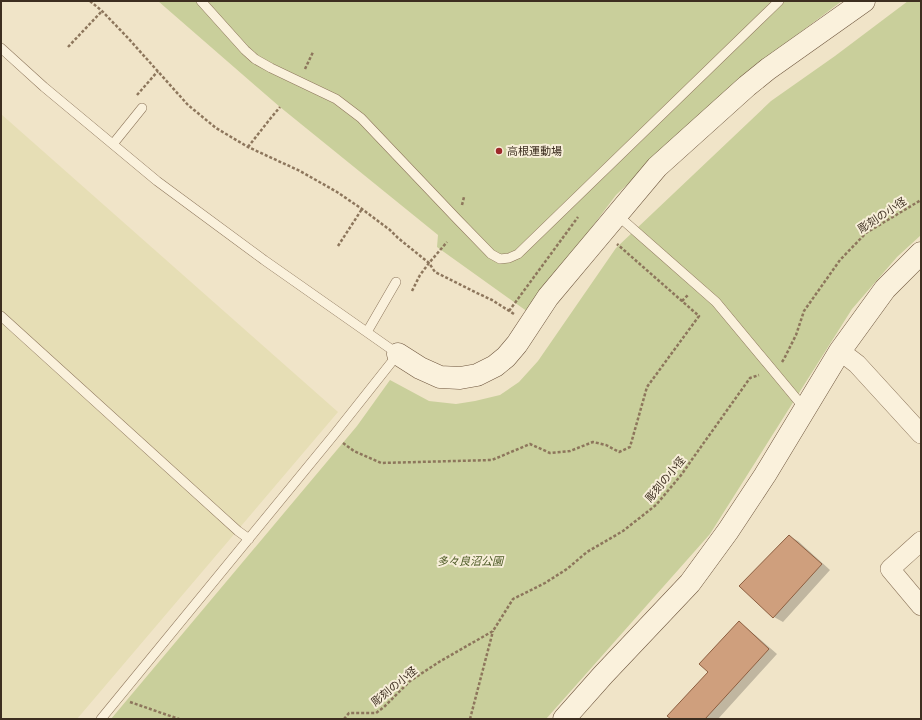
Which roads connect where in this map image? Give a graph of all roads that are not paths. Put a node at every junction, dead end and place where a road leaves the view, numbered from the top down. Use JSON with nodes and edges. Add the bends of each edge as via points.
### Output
{"nodes":[{"id":1,"x":201,"y":1,"type":"edge"},
{"id":2,"x":779,"y":1,"type":"edge"},
{"id":3,"x":864,"y":1,"type":"edge"},
{"id":4,"x":1,"y":48,"type":"edge"},
{"id":5,"x":142,"y":108,"type":"dead end"},
{"id":6,"x":113,"y":144,"type":"junction"},
{"id":7,"x":616,"y":214,"type":"junction"},
{"id":8,"x":921,"y":253,"type":"edge"},
{"id":9,"x":396,"y":282,"type":"dead end"},
{"id":10,"x":1,"y":316,"type":"edge"},
{"id":11,"x":367,"y":332,"type":"junction"},
{"id":12,"x":840,"y":351,"type":"junction"},
{"id":13,"x":398,"y":354,"type":"junction"},
{"id":14,"x":805,"y":409,"type":"junction"},
{"id":15,"x":921,"y":434,"type":"edge"},
{"id":16,"x":249,"y":539,"type":"junction"},
{"id":17,"x":921,"y":541,"type":"edge"},
{"id":18,"x":921,"y":606,"type":"edge"},
{"id":19,"x":101,"y":719,"type":"edge"},
{"id":20,"x":564,"y":719,"type":"edge"}],
"edges":[{"from":1,"to":2,"type":"lane","via":[[245,50],[271,68],[336,99],[361,118],[491,254],[500,259],[518,254]]},
{"from":3,"to":7,"type":"street","via":[[752,82],[657,167]]},
{"from":4,"to":6,"type":"lane"},
{"from":5,"to":6,"type":"lane"},
{"from":6,"to":11,"type":"lane","via":[[157,182]]},
{"from":7,"to":13,"type":"street","via":[[548,296],[517,344],[495,366],[460,378],[440,377]]},
{"from":7,"to":14,"type":"lane","via":[[716,302]]},
{"from":8,"to":12,"type":"street","via":[[885,289]]},
{"from":9,"to":11,"type":"lane"},
{"from":10,"to":16,"type":"lane"},
{"from":11,"to":13,"type":"lane"},
{"from":12,"to":14,"type":"street"},
{"from":12,"to":15,"type":"street","via":[[856,364]]},
{"from":13,"to":16,"type":"lane"},
{"from":14,"to":20,"type":"street","via":[[765,475],[690,583]]},
{"from":16,"to":19,"type":"lane"},
{"from":17,"to":18,"type":"street","via":[[890,569]]}]}
